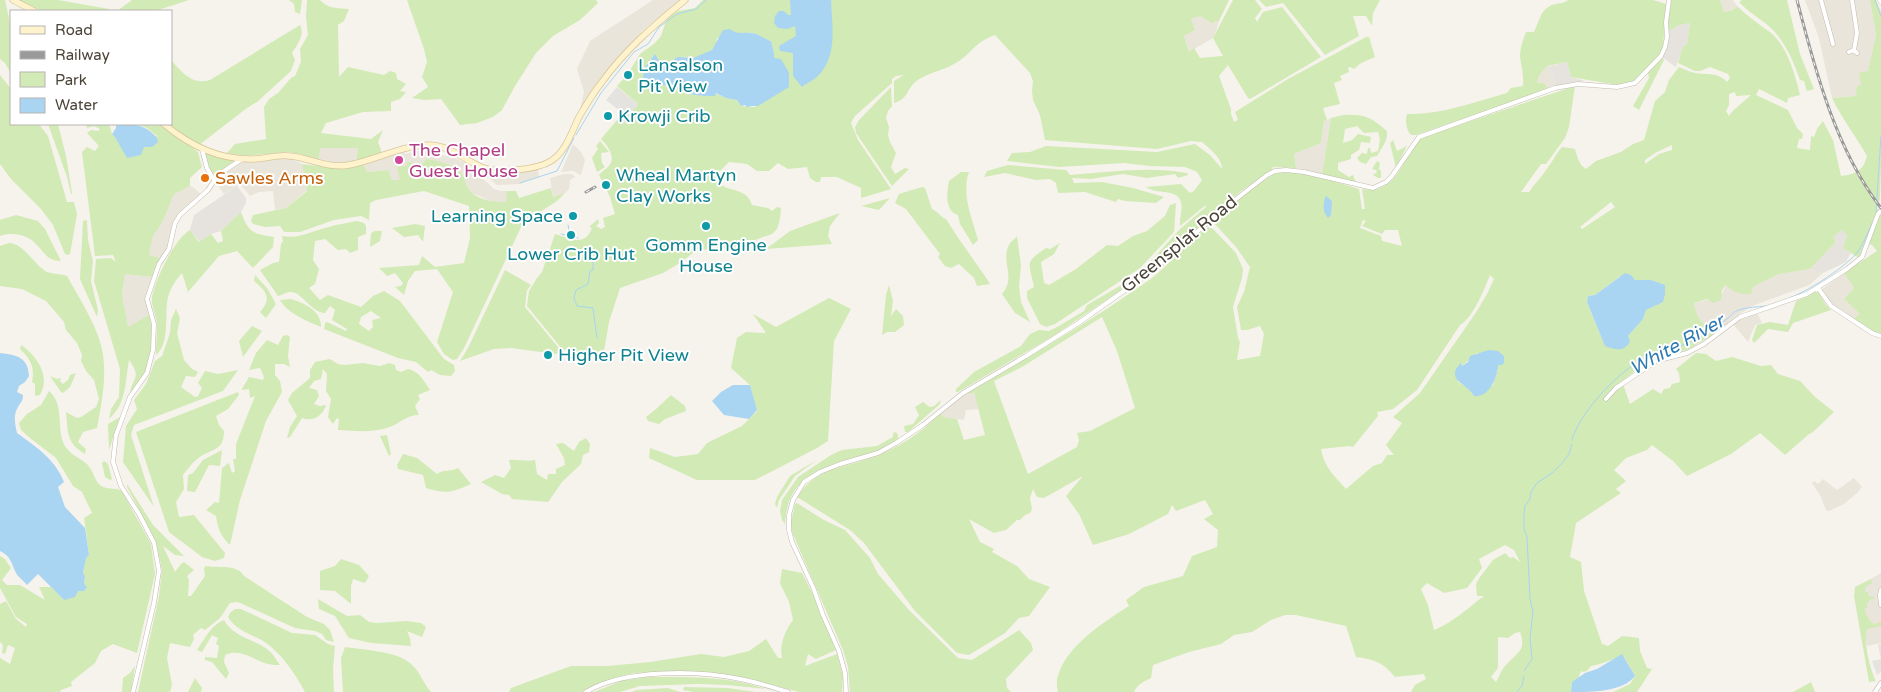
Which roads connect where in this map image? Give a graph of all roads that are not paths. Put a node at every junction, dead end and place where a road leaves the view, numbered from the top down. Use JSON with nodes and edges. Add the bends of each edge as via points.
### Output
{"nodes":[{"id":1,"x":13,"y":0,"type":"edge"},
{"id":2,"x":685,"y":0,"type":"edge"},
{"id":3,"x":1669,"y":0,"type":"edge"},
{"id":4,"x":1821,"y":0,"type":"edge"},
{"id":5,"x":1852,"y":0,"type":"edge"},
{"id":6,"x":32,"y":10,"type":"edge"},
{"id":7,"x":1832,"y":44,"type":"dead end"},
{"id":8,"x":1848,"y":52,"type":"dead end"},
{"id":9,"x":166,"y":125,"type":"edge"},
{"id":10,"x":202,"y":149,"type":"junction"},
{"id":11,"x":242,"y":159,"type":"junction"},
{"id":12,"x":214,"y":180,"type":"junction"},
{"id":13,"x":1881,"y":211,"type":"edge"},
{"id":14,"x":1818,"y":288,"type":"junction"},
{"id":15,"x":1881,"y":336,"type":"edge"},
{"id":16,"x":1606,"y":399,"type":"dead end"},
{"id":17,"x":1881,"y":590,"type":"edge"},
{"id":18,"x":1881,"y":605,"type":"edge"},
{"id":19,"x":1881,"y":683,"type":"edge"},
{"id":20,"x":133,"y":692,"type":"edge"},
{"id":21,"x":586,"y":692,"type":"edge"},
{"id":22,"x":788,"y":692,"type":"edge"},
{"id":23,"x":846,"y":692,"type":"edge"},
{"id":24,"x":1875,"y":692,"type":"edge"}],
"edges":[{"from":1,"to":6,"type":"main road"},
{"from":2,"to":11,"type":"main road","via":[[634,44],[612,68],[589,100],[562,149],[554,159],[543,164],[492,170],[451,149],[430,145],[343,166],[290,156]]},
{"from":3,"to":23,"type":"street","name":"Greensplat Road","via":[[1665,47],[1661,56],[1635,83],[1617,87],[1587,83],[1555,88],[1419,137],[1392,176],[1373,188],[1304,172],[1275,171],[1246,190],[1152,271],[1080,322],[963,393],[896,443],[878,453],[820,472],[804,482],[792,500],[789,530],[840,651]]},
{"from":4,"to":7,"type":"street"},
{"from":5,"to":8,"type":"street","via":[[1856,52]]},
{"from":9,"to":10,"type":"main road"},
{"from":10,"to":11,"type":"main road"},
{"from":10,"to":12,"type":"street"},
{"from":11,"to":12,"type":"street"},
{"from":12,"to":20,"type":"street","via":[[208,190],[176,220],[169,249],[158,264],[147,299],[154,324],[153,350],[147,373],[130,397],[116,435],[113,462],[121,486],[154,543],[159,571]]},
{"from":13,"to":14,"type":"street","via":[[1862,257]]},
{"from":14,"to":15,"type":"street","via":[[1831,306]]},
{"from":14,"to":16,"type":"street","via":[[1740,317],[1704,344],[1656,361],[1616,388]]},
{"from":17,"to":18,"type":"street"},
{"from":19,"to":24,"type":"street"},
{"from":21,"to":22,"type":"street","via":[[618,678],[660,674],[730,677]]}]}
